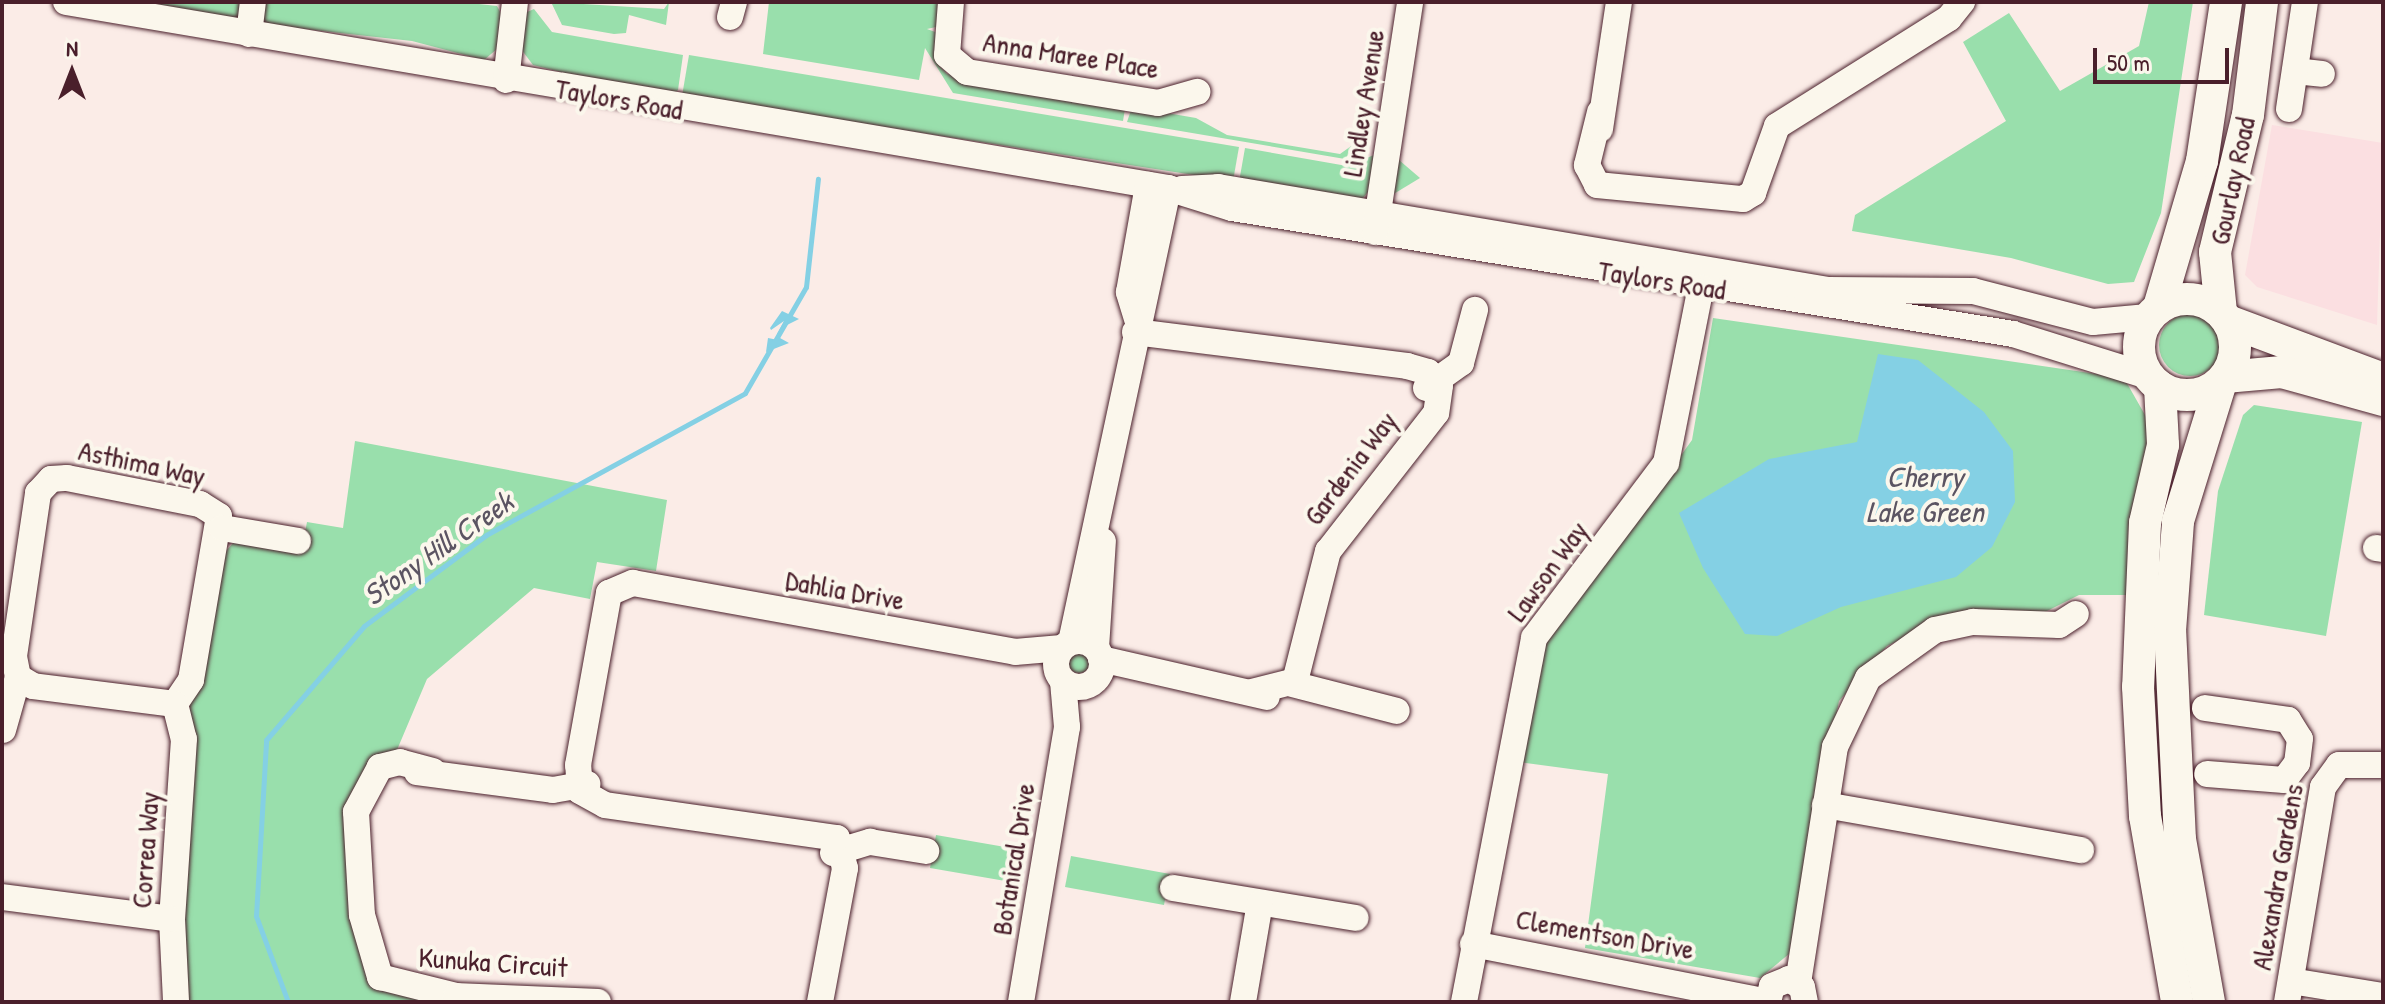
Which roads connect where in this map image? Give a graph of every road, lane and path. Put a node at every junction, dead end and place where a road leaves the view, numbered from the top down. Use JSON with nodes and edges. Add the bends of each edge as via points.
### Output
{"nodes":[{"id":1,"x":66,"y":2,"type":"edge"},
{"id":2,"x":253,"y":2,"type":"edge"},
{"id":3,"x":515,"y":2,"type":"edge"},
{"id":4,"x":951,"y":2,"type":"edge"},
{"id":5,"x":1410,"y":2,"type":"edge"},
{"id":6,"x":1962,"y":2,"type":"edge"},
{"id":7,"x":2226,"y":2,"type":"edge"},
{"id":8,"x":2262,"y":2,"type":"edge"},
{"id":9,"x":2305,"y":2,"type":"edge"},
{"id":10,"x":1616,"y":8,"type":"edge"},
{"id":11,"x":249,"y":34,"type":"junction"},
{"id":12,"x":2295,"y":71,"type":"junction"},
{"id":13,"x":2322,"y":74,"type":"dead end"},
{"id":14,"x":506,"y":80,"type":"junction"},
{"id":15,"x":1197,"y":92,"type":"dead end"},
{"id":16,"x":2289,"y":109,"type":"dead end"},
{"id":17,"x":1163,"y":187,"type":"junction"},
{"id":18,"x":1376,"y":223,"type":"junction"},
{"id":19,"x":1701,"y":287,"type":"junction"},
{"id":20,"x":1475,"y":310,"type":"dead end"},
{"id":21,"x":2154,"y":312,"type":"junction"},
{"id":22,"x":2224,"y":316,"type":"junction"},
{"id":23,"x":1136,"y":325,"type":"junction"},
{"id":24,"x":2383,"y":379,"type":"edge"},
{"id":25,"x":2223,"y":380,"type":"junction"},
{"id":26,"x":2154,"y":382,"type":"junction"},
{"id":27,"x":1432,"y":384,"type":"junction"},
{"id":28,"x":2383,"y":400,"type":"edge"},
{"id":29,"x":222,"y":528,"type":"junction"},
{"id":30,"x":298,"y":541,"type":"dead end"},
{"id":31,"x":2076,"y":614,"type":"dead end"},
{"id":32,"x":1079,"y":664,"type":"junction"},
{"id":33,"x":18,"y":677,"type":"junction"},
{"id":34,"x":1296,"y":686,"type":"junction"},
{"id":35,"x":175,"y":704,"type":"junction"},
{"id":36,"x":2205,"y":708,"type":"dead end"},
{"id":37,"x":1397,"y":711,"type":"dead end"},
{"id":38,"x":3,"y":730,"type":"edge"},
{"id":39,"x":2299,"y":757,"type":"junction"},
{"id":40,"x":2383,"y":765,"type":"edge"},
{"id":41,"x":2207,"y":774,"type":"dead end"},
{"id":42,"x":2329,"y":774,"type":"junction"},
{"id":43,"x":583,"y":785,"type":"junction"},
{"id":44,"x":1825,"y":805,"type":"junction"},
{"id":45,"x":2081,"y":850,"type":"dead end"},
{"id":46,"x":839,"y":851,"type":"junction"},
{"id":47,"x":926,"y":851,"type":"dead end"},
{"id":48,"x":1173,"y":888,"type":"dead end"},
{"id":49,"x":2,"y":897,"type":"edge"},
{"id":50,"x":1260,"y":903,"type":"junction"},
{"id":51,"x":1356,"y":918,"type":"dead end"},
{"id":52,"x":172,"y":919,"type":"junction"},
{"id":53,"x":1473,"y":944,"type":"junction"},
{"id":54,"x":1786,"y":992,"type":"edge"},
{"id":55,"x":2289,"y":992,"type":"edge"},
{"id":56,"x":2383,"y":996,"type":"edge"},
{"id":57,"x":818,"y":999,"type":"edge"},
{"id":58,"x":176,"y":1002,"type":"edge"},
{"id":59,"x":598,"y":1002,"type":"edge"},
{"id":60,"x":1021,"y":1002,"type":"edge"},
{"id":61,"x":1243,"y":1002,"type":"edge"},
{"id":62,"x":1464,"y":1002,"type":"edge"},
{"id":63,"x":1829,"y":1002,"type":"edge"},
{"id":64,"x":2177,"y":1002,"type":"edge"},
{"id":65,"x":2209,"y":1002,"type":"edge"}],
"edges":[{"from":1,"to":11,"type":"street","name":"Taylors Road"},
{"from":2,"to":11,"type":"street"},
{"from":3,"to":14,"type":"street"},
{"from":4,"to":15,"type":"street","name":"Anna Maree Place","via":[[947,55],[967,72],[1158,103]]},
{"from":5,"to":18,"type":"street","name":"Lindley Avenue"},
{"from":6,"to":10,"type":"street","via":[[1949,18],[1777,126],[1748,197],[1706,201],[1643,190],[1602,170],[1600,112]]},
{"from":7,"to":21,"type":"main road","name":"Gourlay Road","via":[[2202,161]]},
{"from":8,"to":22,"type":"main road","name":"Gourlay Road","via":[[2248,115],[2215,252]]},
{"from":9,"to":12,"type":"street"},
{"from":11,"to":14,"type":"street","name":"Taylors Road"},
{"from":12,"to":13,"type":"street"},
{"from":12,"to":16,"type":"street"},
{"from":14,"to":17,"type":"street","name":"Taylors Road"},
{"from":17,"to":18,"type":"street","name":"Taylors Road","via":[[1218,187]]},
{"from":17,"to":23,"type":"street","name":"Botanical Drive","via":[[1129,292]]},
{"from":18,"to":19,"type":"street","name":"Taylors Road"},
{"from":18,"to":21,"type":"street","name":"Taylors Road","via":[[1828,290],[1973,291],[2093,322]]},
{"from":19,"to":26,"type":"street","name":"Taylors Road","via":[[2013,334]]},
{"from":19,"to":53,"type":"street","name":"Lawson Way","via":[[1666,463],[1534,638]]},
{"from":20,"to":27,"type":"street","via":[[1461,363]]},
{"from":21,"to":22,"type":"main road","via":[[2198,300]]},
{"from":21,"to":26,"type":"main road","via":[[2138,347]]},
{"from":22,"to":24,"type":"main road"},
{"from":22,"to":25,"type":"main road","via":[[2235,343]]},
{"from":23,"to":27,"type":"street","name":"Gardenia Way","via":[[1418,368]]},
{"from":23,"to":32,"type":"street","name":"Botanical Drive"},
{"from":25,"to":26,"type":"main road","via":[[2191,395]]},
{"from":25,"to":28,"type":"main road","via":[[2282,372]]},
{"from":25,"to":65,"type":"main road","via":[[2178,521],[2170,631],[2180,840]]},
{"from":26,"to":64,"type":"main road","via":[[2163,434],[2145,523],[2138,687],[2147,831]]},
{"from":27,"to":34,"type":"street","name":"Gardenia Way","via":[[1440,403],[1328,551]]},
{"from":29,"to":30,"type":"street","name":"Asthima Way"},
{"from":29,"to":33,"type":"street","name":"Asthima Way","via":[[219,516],[200,504],[51,479],[36,504],[14,656]]},
{"from":29,"to":35,"type":"street","name":"Asthima Way","via":[[188,692]]},
{"from":31,"to":44,"type":"street","via":[[2059,625],[1950,626],[1897,651],[1868,678],[1842,722]]},
{"from":32,"to":34,"type":"street","via":[[1279,700]]},
{"from":32,"to":43,"type":"street","name":"Dahlia Drive","via":[[616,587],[605,601]]},
{"from":32,"to":60,"type":"street","name":"Botanical Drive"},
{"from":33,"to":35,"type":"street","via":[[33,686]]},
{"from":33,"to":38,"type":"street","name":"Asthima Way"},
{"from":34,"to":37,"type":"street"},
{"from":35,"to":52,"type":"street","name":"Correa Way","via":[[184,739]]},
{"from":36,"to":39,"type":"street","via":[[2288,720],[2300,739]]},
{"from":39,"to":41,"type":"street","via":[[2284,780]]},
{"from":39,"to":42,"type":"street"},
{"from":40,"to":42,"type":"street","name":"Alexandra Gardens","via":[[2353,761]]},
{"from":42,"to":55,"type":"street","name":"Alexandra Gardens"},
{"from":43,"to":46,"type":"street","via":[[624,804],[785,830]]},
{"from":43,"to":59,"type":"street","name":"Kunuka Circuit","via":[[553,790],[433,771],[391,771],[363,795],[354,826],[358,889],[380,977],[456,996]]},
{"from":44,"to":45,"type":"street"},
{"from":44,"to":54,"type":"street","via":[[1800,946]]},
{"from":46,"to":47,"type":"street","via":[[870,842]]},
{"from":46,"to":57,"type":"street"},
{"from":48,"to":50,"type":"street"},
{"from":49,"to":52,"type":"street"},
{"from":50,"to":51,"type":"street"},
{"from":50,"to":61,"type":"street"},
{"from":52,"to":58,"type":"street","name":"Correa Way"},
{"from":53,"to":54,"type":"street","name":"Clementson Drive","via":[[1725,988]]},
{"from":53,"to":62,"type":"street","name":"Lawson Way"},
{"from":54,"to":63,"type":"street","name":"Clementson Drive"},
{"from":55,"to":56,"type":"street"}]}
